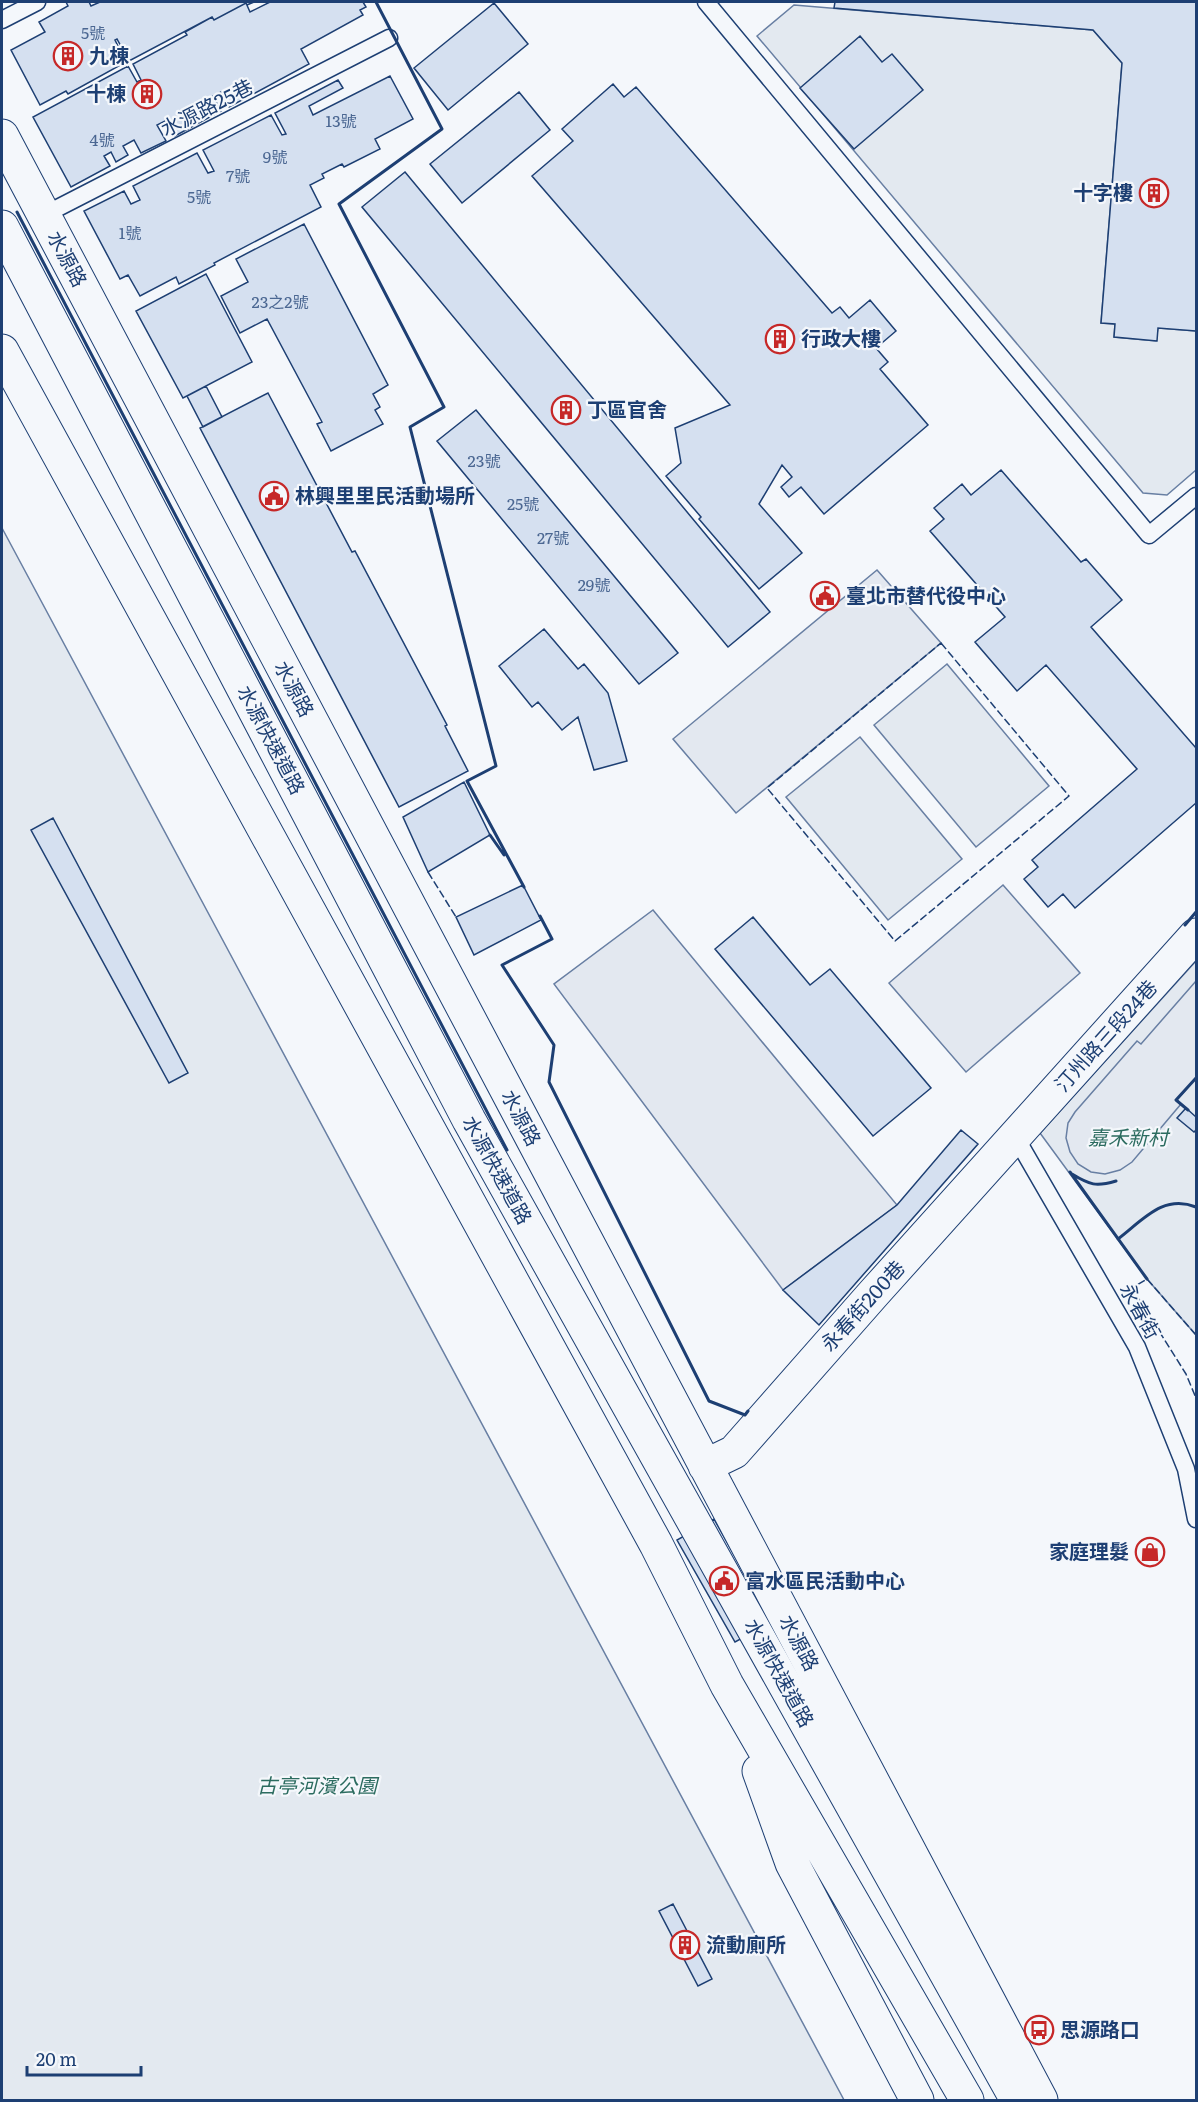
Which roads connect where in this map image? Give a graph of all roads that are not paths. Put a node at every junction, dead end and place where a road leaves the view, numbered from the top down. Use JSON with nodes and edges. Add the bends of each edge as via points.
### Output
{"nodes":[{"id":1,"x":37,"y":2,"type":"edge"},
{"id":2,"x":706,"y":2,"type":"edge"},
{"id":3,"x":2,"y":20,"type":"edge"},
{"id":4,"x":388,"y":38,"type":"dead end"},
{"id":5,"x":2,"y":136,"type":"edge"},
{"id":6,"x":44,"y":215,"type":"junction"},
{"id":7,"x":2,"y":226,"type":"edge"},
{"id":8,"x":2,"y":351,"type":"edge"},
{"id":9,"x":1197,"y":496,"type":"edge"},
{"id":10,"x":1197,"y":935,"type":"edge"},
{"id":11,"x":1015,"y":1136,"type":"junction"},
{"id":12,"x":705,"y":1466,"type":"junction"},
{"id":13,"x":1197,"y":1519,"type":"edge"},
{"id":14,"x":728,"y":1684,"type":"junction"},
{"id":15,"x":917,"y":2100,"type":"edge"},
{"id":16,"x":967,"y":2100,"type":"edge"},
{"id":17,"x":1017,"y":2100,"type":"edge"},
{"id":18,"x":1041,"y":2100,"type":"edge"}],
"edges":[{"from":1,"to":3,"type":"lane"},
{"from":2,"to":9,"type":"lane","via":[[1149,535]]},
{"from":4,"to":6,"type":"lane","name":"水源路25巷"},
{"from":5,"to":6,"type":"main road","name":"水源路"},
{"from":6,"to":12,"type":"main road","name":"水源路"},
{"from":7,"to":17,"type":"main road","name":"水源快速道路","via":[[469,1120]]},
{"from":8,"to":14,"type":"main road","name":"水源快速道路","via":[[644,1523]]},
{"from":10,"to":11,"type":"main road","name":"汀州路三段24巷"},
{"from":11,"to":12,"type":"main road","name":"永春街200巷","via":[[734,1452]]},
{"from":11,"to":13,"type":"lane","name":"永春街","via":[[1137,1347],[1186,1469]]},
{"from":12,"to":18,"type":"main road","name":"水源路"},
{"from":14,"to":15,"type":"main road","via":[[792,1863]]},
{"from":14,"to":16,"type":"main road","name":"水源快速道路"}]}
